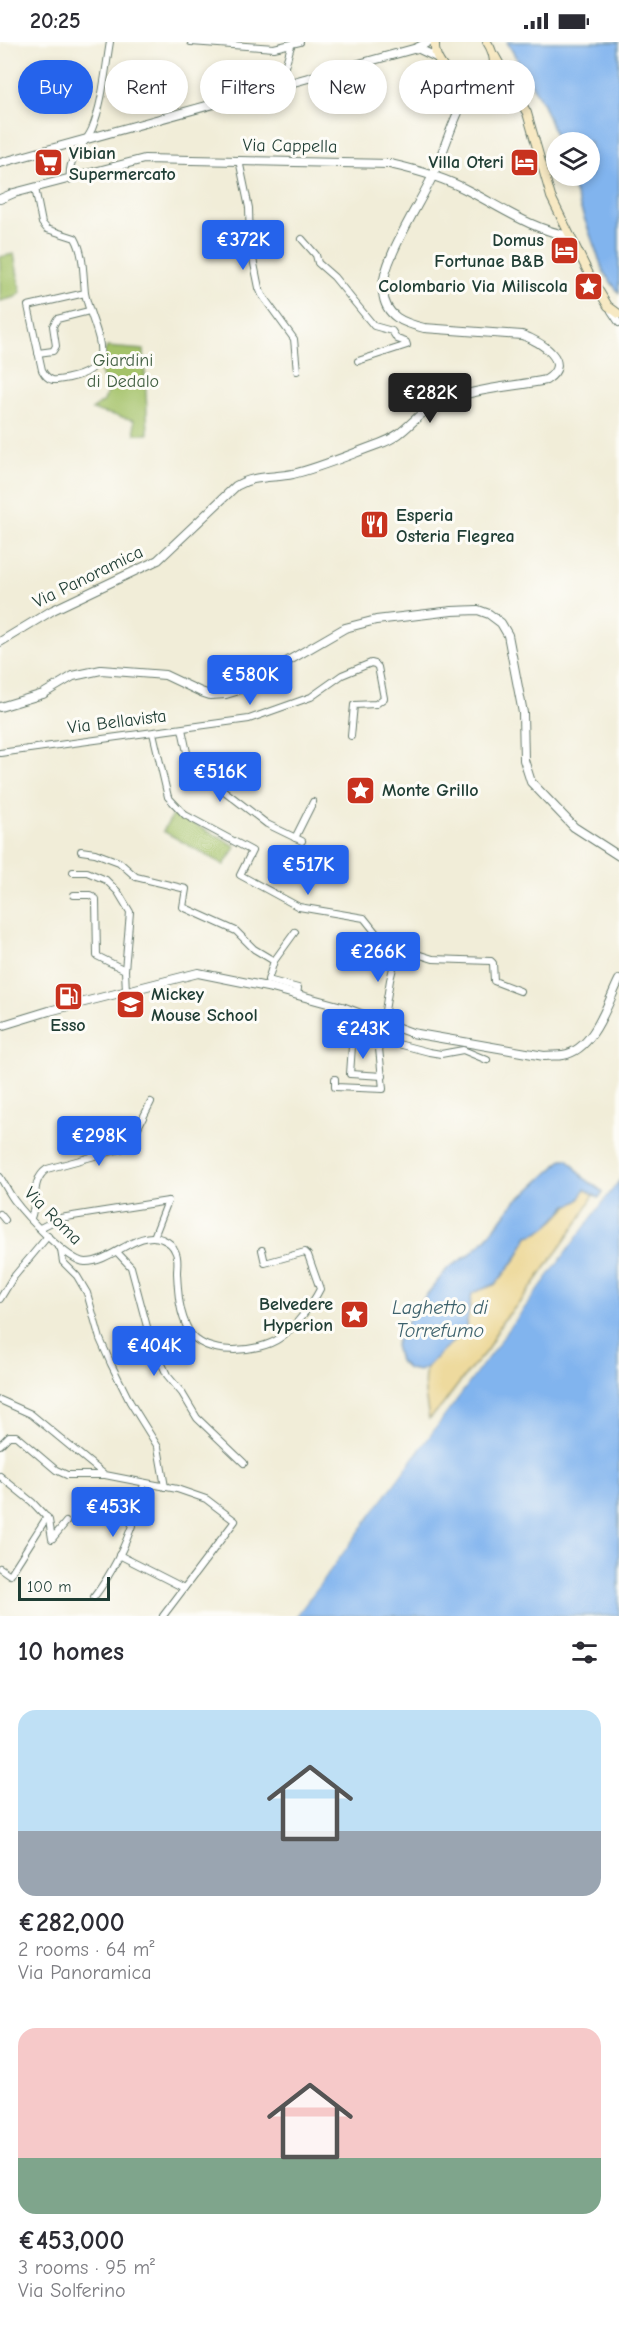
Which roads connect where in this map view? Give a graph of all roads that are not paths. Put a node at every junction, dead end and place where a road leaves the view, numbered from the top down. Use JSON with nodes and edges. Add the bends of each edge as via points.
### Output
{"nodes":[{"id":1,"x":110,"y":42,"type":"edge"},
{"id":2,"x":191,"y":42,"type":"edge"},
{"id":3,"x":300,"y":42,"type":"edge"},
{"id":4,"x":428,"y":42,"type":"edge"},
{"id":5,"x":435,"y":42,"type":"edge"},
{"id":6,"x":487,"y":42,"type":"edge"},
{"id":7,"x":291,"y":46,"type":"junction"},
{"id":8,"x":417,"y":48,"type":"junction"},
{"id":9,"x":495,"y":56,"type":"junction"},
{"id":10,"x":436,"y":57,"type":"junction"},
{"id":11,"x":287,"y":60,"type":"edge"},
{"id":12,"x":439,"y":60,"type":"edge"},
{"id":13,"x":494,"y":60,"type":"edge"},
{"id":14,"x":497,"y":60,"type":"edge"},
{"id":15,"x":296,"y":82,"type":"edge"},
{"id":16,"x":200,"y":108,"type":"edge"},
{"id":17,"x":459,"y":114,"type":"edge"},
{"id":18,"x":526,"y":114,"type":"edge"},
{"id":19,"x":86,"y":139,"type":"junction"},
{"id":20,"x":239,"y":160,"type":"junction"},
{"id":21,"x":0,"y":163,"type":"edge"},
{"id":22,"x":433,"y":176,"type":"junction"},
{"id":23,"x":70,"y":179,"type":"junction"},
{"id":24,"x":35,"y":188,"type":"junction"},
{"id":25,"x":0,"y":199,"type":"edge"},
{"id":26,"x":570,"y":236,"type":"junction"},
{"id":27,"x":302,"y":239,"type":"dead end"},
{"id":28,"x":86,"y":293,"type":"junction"},
{"id":29,"x":608,"y":306,"type":"junction"},
{"id":30,"x":89,"y":311,"type":"junction"},
{"id":31,"x":619,"y":314,"type":"edge"},
{"id":32,"x":399,"y":320,"type":"junction"},
{"id":33,"x":619,"y":323,"type":"edge"},
{"id":34,"x":392,"y":331,"type":"junction"},
{"id":35,"x":38,"y":353,"type":"junction"},
{"id":36,"x":358,"y":361,"type":"dead end"},
{"id":37,"x":297,"y":371,"type":"dead end"},
{"id":38,"x":0,"y":642,"type":"edge"},
{"id":39,"x":0,"y":707,"type":"edge"},
{"id":40,"x":182,"y":729,"type":"junction"},
{"id":41,"x":153,"y":733,"type":"junction"},
{"id":42,"x":351,"y":736,"type":"dead end"},
{"id":43,"x":0,"y":753,"type":"edge"},
{"id":44,"x":313,"y":802,"type":"dead end"},
{"id":45,"x":81,"y":851,"type":"dead end"},
{"id":46,"x":619,"y":856,"type":"edge"},
{"id":47,"x":73,"y":872,"type":"dead end"},
{"id":48,"x":75,"y":895,"type":"dead end"},
{"id":49,"x":295,"y":932,"type":"dead end"},
{"id":50,"x":398,"y":948,"type":"junction"},
{"id":51,"x":274,"y":961,"type":"junction"},
{"id":52,"x":125,"y":970,"type":"junction"},
{"id":53,"x":619,"y":980,"type":"edge"},
{"id":54,"x":126,"y":992,"type":"junction"},
{"id":55,"x":520,"y":992,"type":"dead end"},
{"id":56,"x":297,"y":995,"type":"junction"},
{"id":57,"x":342,"y":1007,"type":"junction"},
{"id":58,"x":381,"y":1022,"type":"junction"},
{"id":59,"x":0,"y":1026,"type":"edge"},
{"id":60,"x":356,"y":1033,"type":"junction"},
{"id":61,"x":376,"y":1038,"type":"junction"},
{"id":62,"x":487,"y":1060,"type":"dead end"},
{"id":63,"x":383,"y":1076,"type":"junction"},
{"id":64,"x":335,"y":1079,"type":"dead end"},
{"id":65,"x":151,"y":1102,"type":"dead end"},
{"id":66,"x":0,"y":1177,"type":"edge"},
{"id":67,"x":0,"y":1214,"type":"edge"},
{"id":68,"x":31,"y":1218,"type":"junction"},
{"id":69,"x":5,"y":1220,"type":"dead end"},
{"id":70,"x":40,"y":1228,"type":"junction"},
{"id":71,"x":48,"y":1236,"type":"junction"},
{"id":72,"x":154,"y":1237,"type":"junction"},
{"id":73,"x":61,"y":1250,"type":"junction"},
{"id":74,"x":262,"y":1250,"type":"dead end"},
{"id":75,"x":117,"y":1252,"type":"junction"},
{"id":76,"x":0,"y":1299,"type":"edge"},
{"id":77,"x":0,"y":1400,"type":"edge"},
{"id":78,"x":1,"y":1444,"type":"edge"},
{"id":79,"x":244,"y":1463,"type":"dead end"},
{"id":80,"x":105,"y":1475,"type":"junction"},
{"id":81,"x":0,"y":1476,"type":"edge"},
{"id":82,"x":144,"y":1484,"type":"junction"},
{"id":83,"x":165,"y":1487,"type":"junction"},
{"id":84,"x":47,"y":1517,"type":"junction"},
{"id":85,"x":66,"y":1522,"type":"dead end"},
{"id":86,"x":119,"y":1555,"type":"junction"},
{"id":87,"x":0,"y":1568,"type":"edge"},
{"id":88,"x":184,"y":1588,"type":"junction"},
{"id":89,"x":94,"y":1597,"type":"dead end"},
{"id":90,"x":163,"y":1616,"type":"edge"}],
"edges":[{"from":1,"to":19,"type":"street","via":[[100,102]]},
{"from":2,"to":7,"type":"street"},
{"from":3,"to":7,"type":"street"},
{"from":4,"to":8,"type":"street"},
{"from":5,"to":10,"type":"main road"},
{"from":6,"to":9,"type":"main road"},
{"from":7,"to":11,"type":"street"},
{"from":8,"to":10,"type":"street"},
{"from":8,"to":15,"type":"street"},
{"from":9,"to":13,"type":"main road"},
{"from":9,"to":14,"type":"main road"},
{"from":10,"to":12,"type":"main road"},
{"from":16,"to":19,"type":"street"},
{"from":17,"to":22,"type":"street"},
{"from":18,"to":26,"type":"main road","via":[[551,197]]},
{"from":19,"to":21,"type":"street"},
{"from":19,"to":23,"type":"street","via":[[72,159]]},
{"from":20,"to":22,"type":"street","name":"Via Cappella","via":[[390,164]]},
{"from":20,"to":23,"type":"street","name":"Via Cappella","via":[[144,159]]},
{"from":20,"to":37,"type":"street","via":[[259,288],[294,339]]},
{"from":22,"to":26,"type":"street","name":"Via Cappella","via":[[554,234]]},
{"from":22,"to":32,"type":"street","via":[[386,268],[383,294],[387,307]]},
{"from":23,"to":24,"type":"street","name":"Via Cappella"},
{"from":24,"to":25,"type":"street","name":"Via Cappella"},
{"from":24,"to":28,"type":"street","via":[[46,229],[75,238],[80,247]]},
{"from":26,"to":29,"type":"main road"},
{"from":27,"to":34,"type":"street","via":[[374,326]]},
{"from":28,"to":30,"type":"street"},
{"from":28,"to":35,"type":"street","via":[[28,306]]},
{"from":29,"to":31,"type":"main road"},
{"from":29,"to":33,"type":"street"},
{"from":30,"to":35,"type":"street","via":[[57,319],[53,326],[56,346],[53,351]]},
{"from":30,"to":35,"type":"street","via":[[100,350],[90,372],[54,381],[47,379]]},
{"from":32,"to":34,"type":"street"},
{"from":32,"to":38,"type":"street","name":"Via Panoramica","via":[[424,328],[522,335],[553,354],[555,370],[546,380],[437,403],[400,435],[383,443],[292,474],[245,480],[158,560],[53,610]]},
{"from":34,"to":36,"type":"street","via":[[407,345]]},
{"from":39,"to":46,"type":"street","via":[[43,694],[73,676],[101,670],[165,675],[201,692],[226,694],[345,628],[376,620],[478,610],[501,623],[508,634],[523,713],[524,760],[531,782],[574,827]]},
{"from":40,"to":41,"type":"street","name":"Via Bellavista"},
{"from":40,"to":42,"type":"street","name":"Via Bellavista","via":[[249,719],[311,697],[342,675],[375,664],[384,698],[376,704],[354,705]]},
{"from":40,"to":44,"type":"street","via":[[192,765],[267,824],[299,839]]},
{"from":41,"to":43,"type":"street","name":"Via Bellavista"},
{"from":41,"to":50,"type":"street","via":[[168,797],[185,814],[252,851],[240,875],[299,907],[364,918],[384,943]]},
{"from":45,"to":51,"type":"street","via":[[119,862],[136,877],[186,889],[183,907],[236,932],[254,950]]},
{"from":47,"to":52,"type":"street","via":[[87,872],[106,880],[130,912]]},
{"from":48,"to":52,"type":"street","via":[[96,899],[97,956]]},
{"from":49,"to":51,"type":"street"},
{"from":50,"to":55,"type":"street","via":[[433,959],[491,961],[494,981]]},
{"from":50,"to":58,"type":"street"},
{"from":51,"to":56,"type":"street","via":[[267,980],[298,988]]},
{"from":52,"to":54,"type":"street"},
{"from":53,"to":58,"type":"street","via":[[593,1032],[582,1046],[565,1055],[544,1056],[412,1033]]},
{"from":54,"to":56,"type":"street","via":[[198,973]]},
{"from":54,"to":59,"type":"street"},
{"from":56,"to":57,"type":"street"},
{"from":57,"to":58,"type":"street"},
{"from":57,"to":60,"type":"street","via":[[335,1022]]},
{"from":58,"to":61,"type":"street"},
{"from":60,"to":61,"type":"street"},
{"from":60,"to":63,"type":"street","via":[[350,1074]]},
{"from":61,"to":62,"type":"street","via":[[429,1052],[463,1050]]},
{"from":61,"to":63,"type":"street"},
{"from":63,"to":64,"type":"street","via":[[383,1089],[335,1087]]},
{"from":65,"to":68,"type":"street","via":[[128,1146],[42,1172],[35,1185]]},
{"from":66,"to":68,"type":"street","name":"Via Roma","via":[[14,1201]]},
{"from":67,"to":69,"type":"street"},
{"from":68,"to":70,"type":"street","name":"Via Roma"},
{"from":70,"to":71,"type":"street","name":"Via Roma"},
{"from":70,"to":72,"type":"street","via":[[60,1218],[168,1201]]},
{"from":71,"to":73,"type":"street","name":"Via Roma"},
{"from":71,"to":76,"type":"street"},
{"from":72,"to":74,"type":"street","via":[[175,1250],[180,1303],[190,1333],[203,1345],[212,1347],[255,1349],[281,1338],[315,1299],[320,1289],[305,1252],[265,1263]]},
{"from":72,"to":75,"type":"street","name":"Via Roma","via":[[140,1239]]},
{"from":73,"to":75,"type":"street","name":"Via Roma","via":[[85,1262]]},
{"from":73,"to":83,"type":"street","via":[[63,1262],[87,1293],[111,1364],[158,1448]]},
{"from":75,"to":79,"type":"street","via":[[131,1267],[150,1338],[167,1376],[197,1418]]},
{"from":77,"to":80,"type":"street","via":[[31,1414]]},
{"from":78,"to":80,"type":"street","via":[[9,1436],[16,1436],[67,1475]]},
{"from":80,"to":82,"type":"street"},
{"from":81,"to":84,"type":"street"},
{"from":82,"to":83,"type":"street"},
{"from":82,"to":86,"type":"street","via":[[135,1520]]},
{"from":83,"to":88,"type":"street","via":[[206,1499],[235,1521]]},
{"from":84,"to":85,"type":"street","via":[[52,1539]]},
{"from":84,"to":87,"type":"street","via":[[10,1575]]},
{"from":86,"to":88,"type":"street"},
{"from":86,"to":89,"type":"street"},
{"from":88,"to":90,"type":"street"}]}
